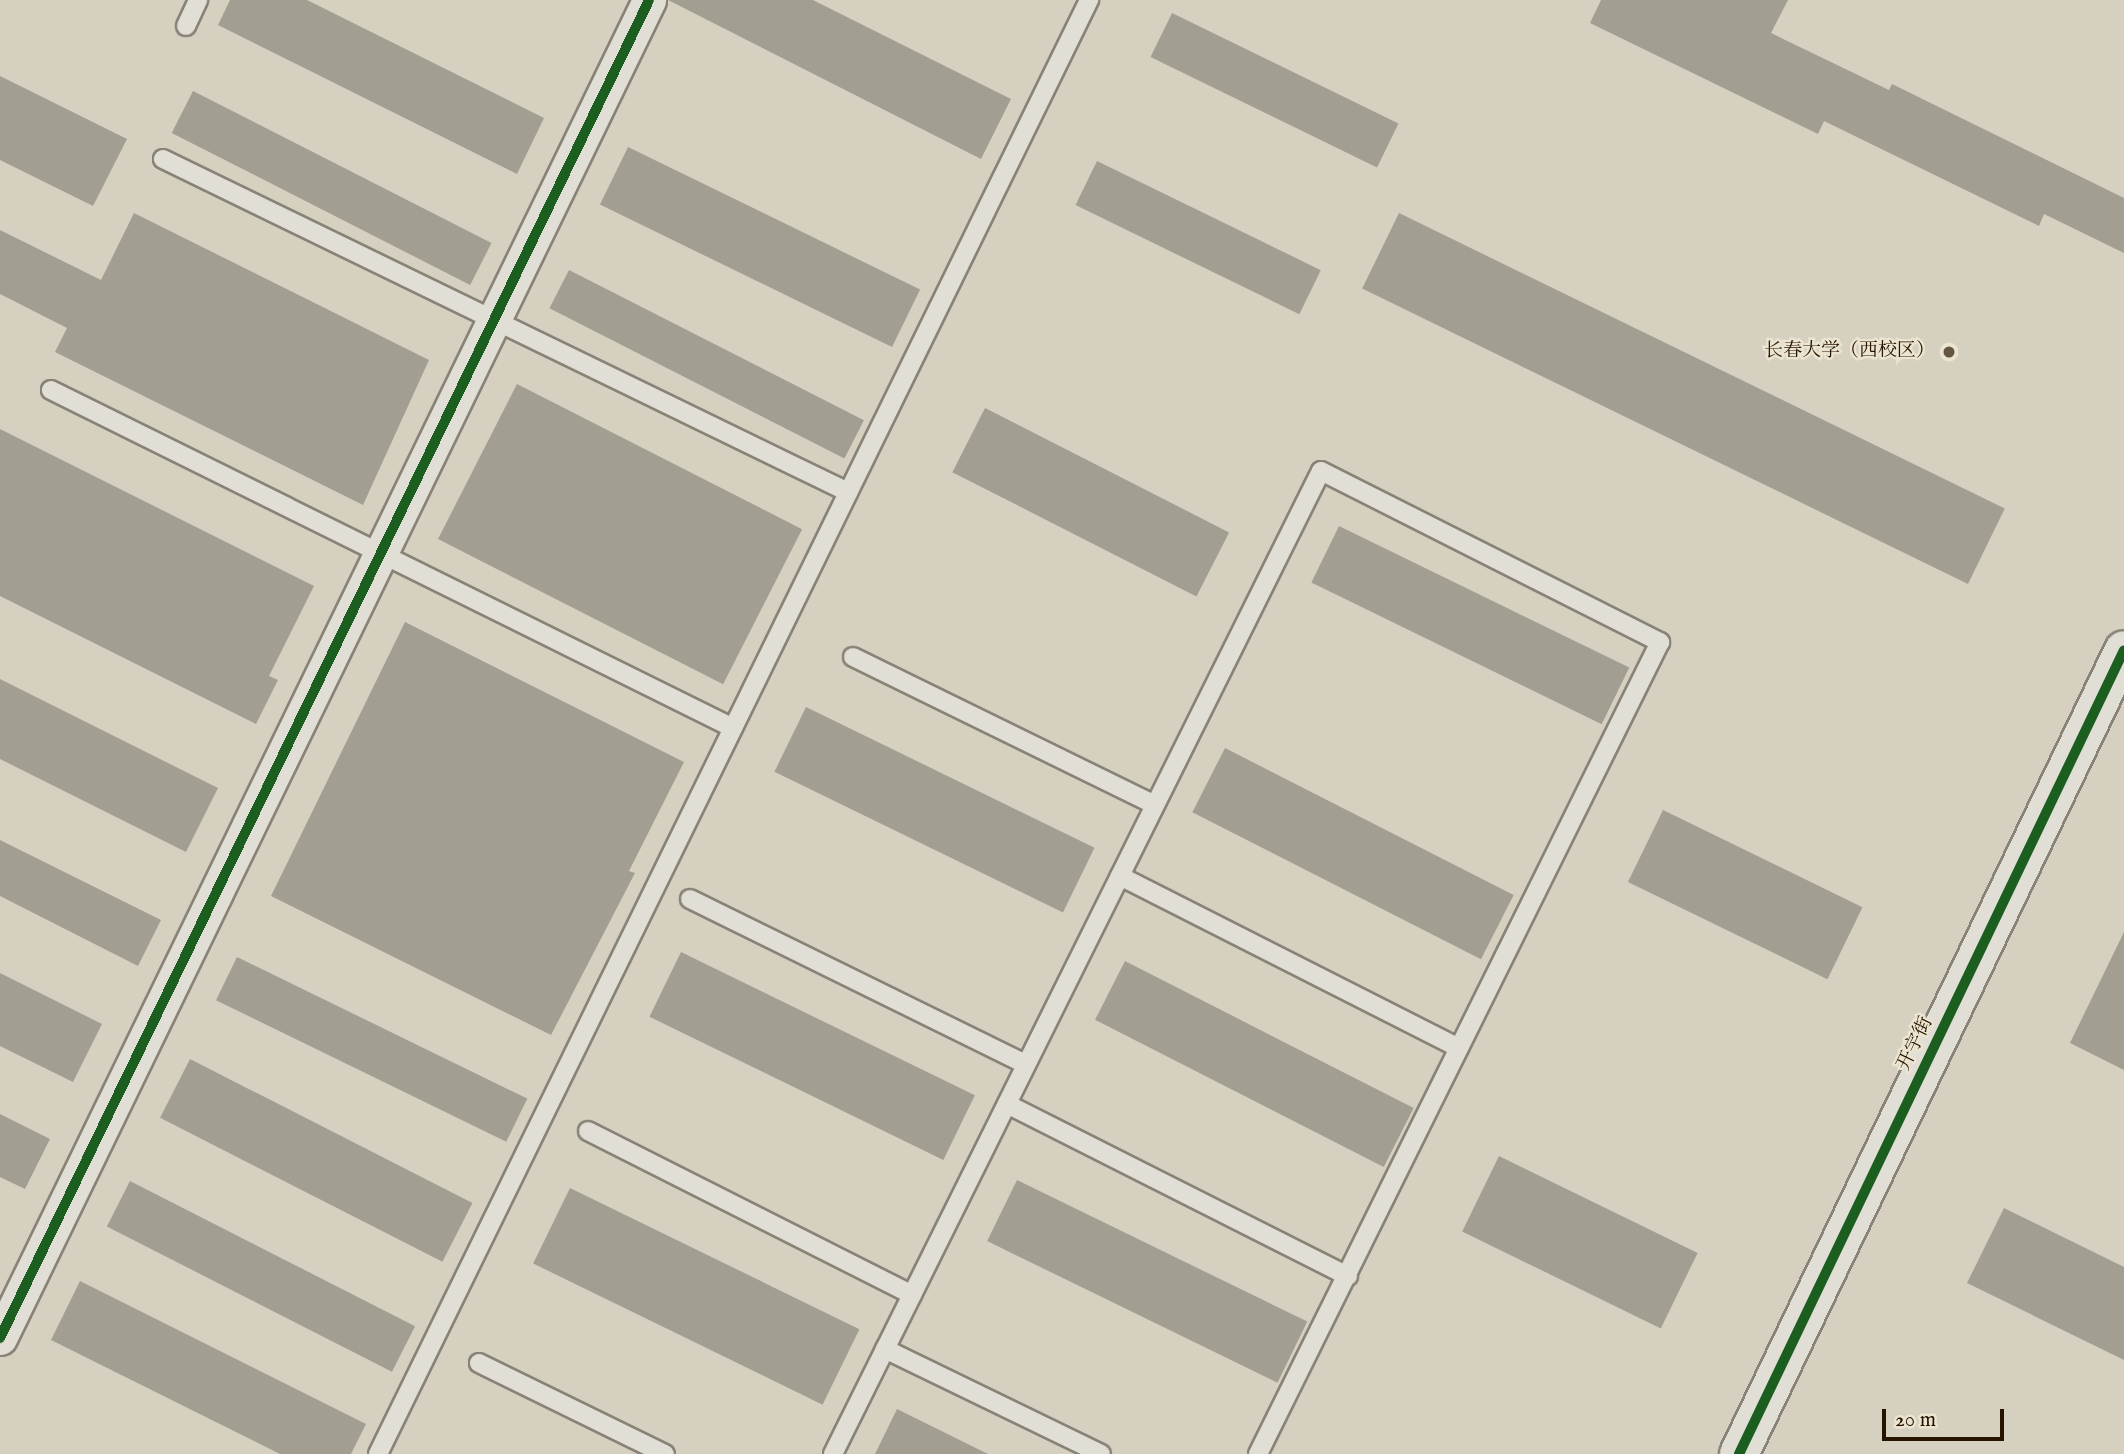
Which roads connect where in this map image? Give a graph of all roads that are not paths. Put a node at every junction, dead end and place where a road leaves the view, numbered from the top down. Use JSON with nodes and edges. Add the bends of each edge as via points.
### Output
{"nodes":[{"id":1,"x":198,"y":0,"type":"edge"},
{"id":2,"x":649,"y":0,"type":"edge"},
{"id":3,"x":1089,"y":0,"type":"edge"},
{"id":4,"x":186,"y":26,"type":"dead end"},
{"id":5,"x":163,"y":159,"type":"dead end"},
{"id":6,"x":495,"y":319,"type":"junction"},
{"id":7,"x":51,"y":390,"type":"dead end"},
{"id":8,"x":849,"y":492,"type":"junction"},
{"id":9,"x":381,"y":554,"type":"junction"},
{"id":10,"x":2124,"y":650,"type":"edge"},
{"id":11,"x":853,"y":657,"type":"dead end"},
{"id":12,"x":733,"y":729,"type":"junction"},
{"id":13,"x":1155,"y":805,"type":"junction"},
{"id":14,"x":1120,"y":876,"type":"junction"},
{"id":15,"x":690,"y":899,"type":"dead end"},
{"id":16,"x":1459,"y":1048,"type":"junction"},
{"id":17,"x":1026,"y":1064,"type":"junction"},
{"id":18,"x":1007,"y":1104,"type":"junction"},
{"id":19,"x":588,"y":1130,"type":"dead end"},
{"id":20,"x":1348,"y":1276,"type":"junction"},
{"id":21,"x":912,"y":1295,"type":"junction"},
{"id":22,"x":0,"y":1338,"type":"edge"},
{"id":23,"x":885,"y":1349,"type":"junction"},
{"id":24,"x":480,"y":1363,"type":"dead end"},
{"id":25,"x":378,"y":1454,"type":"edge"},
{"id":26,"x":665,"y":1454,"type":"edge"},
{"id":27,"x":833,"y":1454,"type":"edge"},
{"id":28,"x":1101,"y":1454,"type":"edge"},
{"id":29,"x":1258,"y":1454,"type":"edge"},
{"id":30,"x":1739,"y":1454,"type":"edge"}],
"edges":[{"from":1,"to":4,"type":"lane"},
{"from":2,"to":6,"type":"street"},
{"from":3,"to":8,"type":"lane"},
{"from":5,"to":6,"type":"lane"},
{"from":6,"to":8,"type":"lane"},
{"from":6,"to":9,"type":"street"},
{"from":7,"to":9,"type":"lane"},
{"from":8,"to":12,"type":"lane"},
{"from":9,"to":12,"type":"lane"},
{"from":9,"to":22,"type":"street"},
{"from":10,"to":30,"type":"street","name":"开宇街"},
{"from":11,"to":13,"type":"lane"},
{"from":12,"to":25,"type":"lane"},
{"from":13,"to":14,"type":"lane"},
{"from":13,"to":16,"type":"lane","via":[[1321,471],[1660,642]]},
{"from":14,"to":16,"type":"lane"},
{"from":14,"to":17,"type":"lane"},
{"from":15,"to":17,"type":"lane"},
{"from":16,"to":20,"type":"lane"},
{"from":17,"to":18,"type":"lane"},
{"from":18,"to":20,"type":"lane"},
{"from":18,"to":21,"type":"lane"},
{"from":19,"to":21,"type":"lane"},
{"from":20,"to":29,"type":"lane"},
{"from":21,"to":23,"type":"lane"},
{"from":23,"to":27,"type":"lane"},
{"from":23,"to":28,"type":"lane"},
{"from":24,"to":26,"type":"lane"}]}
